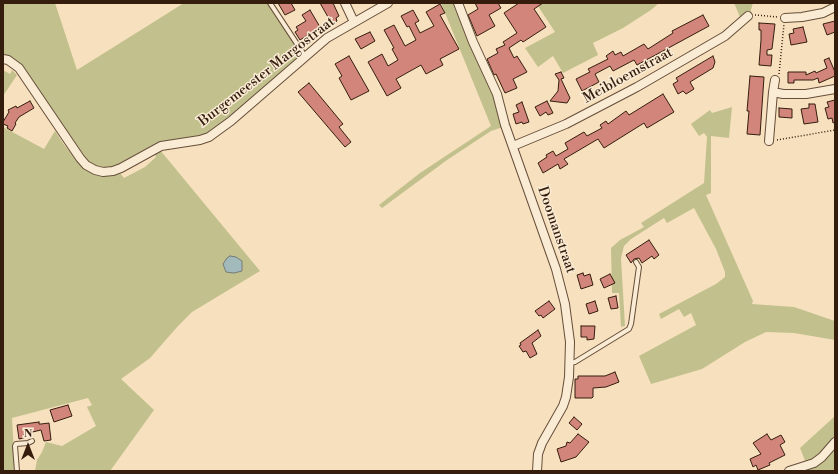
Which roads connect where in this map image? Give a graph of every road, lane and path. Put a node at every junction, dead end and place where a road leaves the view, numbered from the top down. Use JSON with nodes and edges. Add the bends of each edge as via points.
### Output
{"nodes":[{"id":1,"x":270,"y":3,"type":"edge"},
{"id":2,"x":345,"y":3,"type":"edge"},
{"id":3,"x":388,"y":3,"type":"edge"},
{"id":4,"x":458,"y":3,"type":"edge"},
{"id":5,"x":835,"y":7,"type":"edge"},
{"id":6,"x":748,"y":16,"type":"joint"},
{"id":7,"x":785,"y":18,"type":"junction"},
{"id":8,"x":354,"y":22,"type":"junction"},
{"id":9,"x":305,"y":56,"type":"junction"},
{"id":10,"x":3,"y":59,"type":"edge"},
{"id":11,"x":775,"y":80,"type":"joint"},
{"id":12,"x":835,"y":89,"type":"edge"},
{"id":13,"x":773,"y":92,"type":"junction"},
{"id":14,"x":835,"y":130,"type":"edge"},
{"id":15,"x":769,"y":141,"type":"joint"},
{"id":16,"x":513,"y":146,"type":"junction"},
{"id":17,"x":636,"y":262,"type":"dead end"},
{"id":18,"x":569,"y":363,"type":"junction"},
{"id":19,"x":32,"y":441,"type":"dead end"},
{"id":20,"x":835,"y":442,"type":"edge"},
{"id":21,"x":17,"y":471,"type":"edge"},
{"id":22,"x":537,"y":471,"type":"edge"},
{"id":23,"x":789,"y":471,"type":"edge"}],
"edges":[{"from":1,"to":9,"type":"lane"},
{"from":2,"to":8,"type":"street"},
{"from":3,"to":8,"type":"street","name":"Burgemeester Margostraat"},
{"from":4,"to":16,"type":"street","name":"Doomanstraat","via":[[497,94]]},
{"from":5,"to":7,"type":"street","via":[[823,13]]},
{"from":6,"to":7,"type":"path"},
{"from":6,"to":16,"type":"street","name":"Meibloemstraat","via":[[725,36],[637,87],[566,124]]},
{"from":7,"to":11,"type":"path","via":[[779,74]]},
{"from":8,"to":9,"type":"street","name":"Burgemeester Margostraat","via":[[327,38]]},
{"from":9,"to":10,"type":"street","name":"Burgemeester Margostraat","via":[[231,121],[209,136],[200,140],[162,146],[122,168],[103,172],[86,165],[18,68]]},
{"from":11,"to":13,"type":"street"},
{"from":12,"to":13,"type":"street","via":[[806,94]]},
{"from":13,"to":15,"type":"street"},
{"from":14,"to":15,"type":"path"},
{"from":16,"to":18,"type":"street","name":"Doomanstraat","via":[[562,288],[570,342]]},
{"from":17,"to":18,"type":"lane","via":[[639,267],[629,329],[575,362]]},
{"from":18,"to":22,"type":"street","name":"Doomanstraat","via":[[566,397],[542,443],[538,454]]},
{"from":19,"to":21,"type":"lane","via":[[15,446]]},
{"from":20,"to":23,"type":"street","via":[[814,463]]}]}
